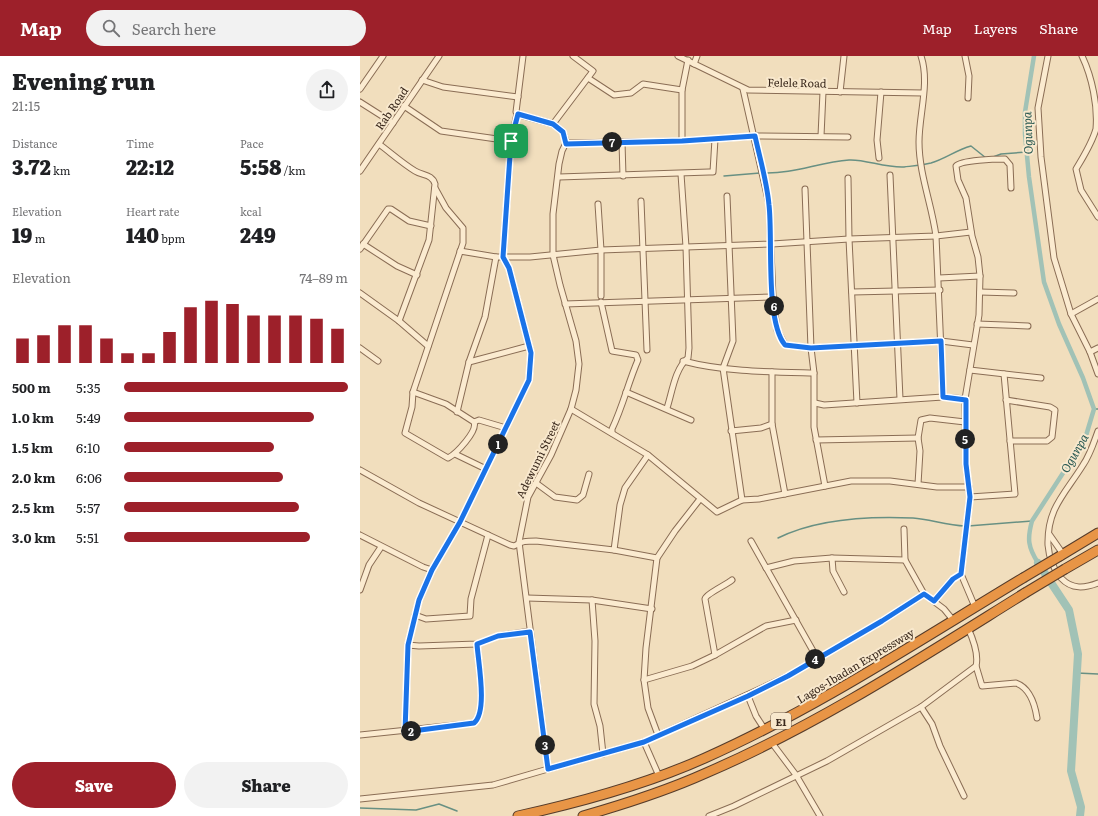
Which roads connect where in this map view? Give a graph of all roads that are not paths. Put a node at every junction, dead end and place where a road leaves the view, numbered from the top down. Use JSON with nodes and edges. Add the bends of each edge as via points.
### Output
{"nodes":[{"id":1,"x":383,"y":56,"type":"edge"},
{"id":2,"x":439,"y":56,"type":"edge"},
{"id":3,"x":522,"y":56,"type":"edge"},
{"id":4,"x":573,"y":56,"type":"edge"},
{"id":5,"x":678,"y":56,"type":"edge"},
{"id":6,"x":696,"y":56,"type":"edge"},
{"id":7,"x":844,"y":56,"type":"edge"},
{"id":8,"x":921,"y":56,"type":"edge"},
{"id":9,"x":965,"y":56,"type":"edge"},
{"id":10,"x":1048,"y":56,"type":"edge"},
{"id":11,"x":1082,"y":56,"type":"edge"},
{"id":12,"x":688,"y":60,"type":"junction"},
{"id":13,"x":694,"y":64,"type":"junction"},
{"id":14,"x":588,"y":78,"type":"junction"},
{"id":15,"x":362,"y":80,"type":"edge"},
{"id":16,"x":422,"y":80,"type":"junction"},
{"id":17,"x":360,"y":89,"type":"edge"},
{"id":18,"x":743,"y":89,"type":"junction"},
{"id":19,"x":682,"y":90,"type":"junction"},
{"id":20,"x":823,"y":92,"type":"junction"},
{"id":21,"x":840,"y":92,"type":"junction"},
{"id":22,"x":881,"y":92,"type":"junction"},
{"id":23,"x":923,"y":93,"type":"junction"},
{"id":24,"x":518,"y":97,"type":"junction"},
{"id":25,"x":968,"y":98,"type":"dead end"},
{"id":26,"x":360,"y":102,"type":"edge"},
{"id":27,"x":404,"y":106,"type":"junction"},
{"id":28,"x":518,"y":114,"type":"junction"},
{"id":29,"x":393,"y":123,"type":"junction"},
{"id":30,"x":553,"y":124,"type":"junction"},
{"id":31,"x":755,"y":136,"type":"junction"},
{"id":32,"x":821,"y":136,"type":"junction"},
{"id":33,"x":848,"y":137,"type":"dead end"},
{"id":34,"x":714,"y":139,"type":"junction"},
{"id":35,"x":511,"y":141,"type":"junction"},
{"id":36,"x":682,"y":141,"type":"junction"},
{"id":37,"x":622,"y":142,"type":"junction"},
{"id":38,"x":379,"y":144,"type":"junction"},
{"id":39,"x":566,"y":144,"type":"junction"},
{"id":40,"x":879,"y":158,"type":"dead end"},
{"id":41,"x":360,"y":171,"type":"edge"},
{"id":42,"x":681,"y":174,"type":"junction"},
{"id":43,"x":890,"y":175,"type":"dead end"},
{"id":44,"x":622,"y":176,"type":"junction"},
{"id":45,"x":558,"y":178,"type":"junction"},
{"id":46,"x":848,"y":178,"type":"dead end"},
{"id":47,"x":435,"y":188,"type":"junction"},
{"id":48,"x":1012,"y":188,"type":"dead end"},
{"id":49,"x":805,"y":189,"type":"dead end"},
{"id":50,"x":727,"y":196,"type":"dead end"},
{"id":51,"x":641,"y":201,"type":"dead end"},
{"id":52,"x":598,"y":204,"type":"dead end"},
{"id":53,"x":1096,"y":210,"type":"edge"},
{"id":54,"x":1098,"y":218,"type":"edge"},
{"id":55,"x":431,"y":226,"type":"junction"},
{"id":56,"x":971,"y":232,"type":"junction"},
{"id":57,"x":936,"y":236,"type":"junction"},
{"id":58,"x":892,"y":237,"type":"junction"},
{"id":59,"x":849,"y":239,"type":"junction"},
{"id":60,"x":807,"y":242,"type":"junction"},
{"id":61,"x":772,"y":244,"type":"junction"},
{"id":62,"x":362,"y":246,"type":"edge"},
{"id":63,"x":731,"y":246,"type":"junction"},
{"id":64,"x":686,"y":247,"type":"junction"},
{"id":65,"x":643,"y":248,"type":"junction"},
{"id":66,"x":601,"y":250,"type":"junction"},
{"id":67,"x":460,"y":251,"type":"junction"},
{"id":68,"x":553,"y":255,"type":"junction"},
{"id":69,"x":496,"y":257,"type":"junction"},
{"id":70,"x":503,"y":257,"type":"junction"},
{"id":71,"x":417,"y":275,"type":"junction"},
{"id":72,"x":980,"y":276,"type":"junction"},
{"id":73,"x":939,"y":278,"type":"junction"},
{"id":74,"x":940,"y":290,"type":"junction"},
{"id":75,"x":895,"y":291,"type":"junction"},
{"id":76,"x":852,"y":292,"type":"junction"},
{"id":77,"x":980,"y":292,"type":"junction"},
{"id":78,"x":360,"y":293,"type":"edge"},
{"id":79,"x":1014,"y":293,"type":"dead end"},
{"id":80,"x":731,"y":297,"type":"junction"},
{"id":81,"x":773,"y":297,"type":"junction"},
{"id":82,"x":601,"y":299,"type":"junction"},
{"id":83,"x":1098,"y":299,"type":"edge"},
{"id":84,"x":688,"y":300,"type":"junction"},
{"id":85,"x":646,"y":302,"type":"junction"},
{"id":86,"x":565,"y":304,"type":"junction"},
{"id":87,"x":1071,"y":314,"type":"junction"},
{"id":88,"x":399,"y":321,"type":"junction"},
{"id":89,"x":976,"y":324,"type":"junction"},
{"id":90,"x":1028,"y":326,"type":"dead end"},
{"id":91,"x":941,"y":341,"type":"junction"},
{"id":92,"x":899,"y":344,"type":"junction"},
{"id":93,"x":973,"y":345,"type":"junction"},
{"id":94,"x":428,"y":346,"type":"junction"},
{"id":95,"x":529,"y":346,"type":"junction"},
{"id":96,"x":855,"y":346,"type":"junction"},
{"id":97,"x":360,"y":348,"type":"edge"},
{"id":98,"x":811,"y":348,"type":"junction"},
{"id":99,"x":1098,"y":348,"type":"edge"},
{"id":100,"x":647,"y":350,"type":"dead end"},
{"id":101,"x":1090,"y":352,"type":"junction"},
{"id":102,"x":378,"y":361,"type":"dead end"},
{"id":103,"x":683,"y":361,"type":"junction"},
{"id":104,"x":469,"y":362,"type":"junction"},
{"id":105,"x":723,"y":368,"type":"junction"},
{"id":106,"x":970,"y":370,"type":"junction"},
{"id":107,"x":772,"y":372,"type":"junction"},
{"id":108,"x":814,"y":373,"type":"junction"},
{"id":109,"x":1004,"y":374,"type":"junction"},
{"id":110,"x":1098,"y":374,"type":"edge"},
{"id":111,"x":1041,"y":378,"type":"dead end"},
{"id":112,"x":413,"y":392,"type":"junction"},
{"id":113,"x":626,"y":392,"type":"junction"},
{"id":114,"x":943,"y":397,"type":"junction"},
{"id":115,"x":900,"y":399,"type":"junction"},
{"id":116,"x":966,"y":400,"type":"junction"},
{"id":117,"x":1006,"y":400,"type":"junction"},
{"id":118,"x":815,"y":403,"type":"junction"},
{"id":119,"x":857,"y":403,"type":"junction"},
{"id":120,"x":667,"y":408,"type":"junction"},
{"id":121,"x":571,"y":409,"type":"junction"},
{"id":122,"x":457,"y":412,"type":"junction"},
{"id":123,"x":691,"y":420,"type":"dead end"},
{"id":124,"x":474,"y":422,"type":"junction"},
{"id":125,"x":965,"y":422,"type":"junction"},
{"id":126,"x":772,"y":424,"type":"junction"},
{"id":127,"x":506,"y":428,"type":"junction"},
{"id":128,"x":731,"y":431,"type":"junction"},
{"id":129,"x":1098,"y":431,"type":"edge"},
{"id":130,"x":612,"y":433,"type":"junction"},
{"id":131,"x":918,"y":438,"type":"junction"},
{"id":132,"x":816,"y":440,"type":"junction"},
{"id":133,"x":1010,"y":441,"type":"junction"},
{"id":134,"x":1095,"y":442,"type":"edge"},
{"id":135,"x":455,"y":454,"type":"junction"},
{"id":136,"x":648,"y":455,"type":"junction"},
{"id":137,"x":486,"y":469,"type":"junction"},
{"id":138,"x":360,"y":470,"type":"edge"},
{"id":139,"x":589,"y":474,"type":"dead end"},
{"id":140,"x":536,"y":483,"type":"junction"},
{"id":141,"x":918,"y":484,"type":"junction"},
{"id":142,"x":825,"y":486,"type":"junction"},
{"id":143,"x":969,"y":487,"type":"junction"},
{"id":144,"x":785,"y":494,"type":"junction"},
{"id":145,"x":970,"y":497,"type":"junction"},
{"id":146,"x":700,"y":499,"type":"junction"},
{"id":147,"x":742,"y":500,"type":"junction"},
{"id":148,"x":460,"y":522,"type":"junction"},
{"id":149,"x":904,"y":529,"type":"dead end"},
{"id":150,"x":1048,"y":530,"type":"junction"},
{"id":151,"x":1098,"y":534,"type":"edge"},
{"id":152,"x":360,"y":535,"type":"edge"},
{"id":153,"x":488,"y":535,"type":"junction"},
{"id":154,"x":751,"y":541,"type":"dead end"},
{"id":155,"x":519,"y":542,"type":"junction"},
{"id":156,"x":382,"y":547,"type":"junction"},
{"id":157,"x":614,"y":550,"type":"junction"},
{"id":158,"x":1098,"y":550,"type":"edge"},
{"id":159,"x":1061,"y":555,"type":"junction"},
{"id":160,"x":657,"y":558,"type":"junction"},
{"id":161,"x":832,"y":558,"type":"junction"},
{"id":162,"x":905,"y":560,"type":"junction"},
{"id":163,"x":766,"y":568,"type":"junction"},
{"id":164,"x":432,"y":570,"type":"junction"},
{"id":165,"x":961,"y":574,"type":"junction"},
{"id":166,"x":732,"y":580,"type":"dead end"},
{"id":167,"x":1098,"y":583,"type":"edge"},
{"id":168,"x":360,"y":590,"type":"edge"},
{"id":169,"x":844,"y":592,"type":"dead end"},
{"id":170,"x":924,"y":594,"type":"junction"},
{"id":171,"x":527,"y":598,"type":"junction"},
{"id":172,"x":592,"y":600,"type":"junction"},
{"id":173,"x":934,"y":601,"type":"junction"},
{"id":174,"x":975,"y":607,"type":"junction"},
{"id":175,"x":652,"y":610,"type":"junction"},
{"id":176,"x":415,"y":615,"type":"junction"},
{"id":177,"x":796,"y":620,"type":"junction"},
{"id":178,"x":953,"y":620,"type":"junction"},
{"id":179,"x":968,"y":628,"type":"junction"},
{"id":180,"x":530,"y":632,"type":"junction"},
{"id":181,"x":477,"y":644,"type":"junction"},
{"id":182,"x":408,"y":645,"type":"junction"},
{"id":183,"x":715,"y":655,"type":"junction"},
{"id":184,"x":817,"y":658,"type":"junction"},
{"id":185,"x":976,"y":666,"type":"junction"},
{"id":186,"x":644,"y":680,"type":"junction"},
{"id":187,"x":748,"y":696,"type":"junction"},
{"id":188,"x":921,"y":707,"type":"junction"},
{"id":189,"x":1036,"y":718,"type":"dead end"},
{"id":190,"x":765,"y":730,"type":"junction"},
{"id":191,"x":405,"y":732,"type":"junction"},
{"id":192,"x":360,"y":735,"type":"edge"},
{"id":193,"x":658,"y":735,"type":"junction"},
{"id":194,"x":644,"y":742,"type":"junction"},
{"id":195,"x":772,"y":742,"type":"junction"},
{"id":196,"x":603,"y":754,"type":"junction"},
{"id":197,"x":548,"y":769,"type":"junction"},
{"id":198,"x":796,"y":775,"type":"junction"},
{"id":199,"x":659,"y":776,"type":"junction"},
{"id":200,"x":964,"y":796,"type":"dead end"},
{"id":201,"x":360,"y":799,"type":"edge"},
{"id":202,"x":518,"y":816,"type":"edge"},
{"id":203,"x":583,"y":816,"type":"edge"},
{"id":204,"x":709,"y":816,"type":"edge"},
{"id":205,"x":820,"y":816,"type":"edge"}],
"edges":[{"from":1,"to":15,"type":"street"},
{"from":2,"to":16,"type":"street","name":"Rab Road"},
{"from":3,"to":24,"type":"street"},
{"from":4,"to":14,"type":"street","via":[[593,72]]},
{"from":5,"to":12,"type":"street","name":"Felele Road"},
{"from":6,"to":13,"type":"street"},
{"from":7,"to":21,"type":"street"},
{"from":8,"to":23,"type":"street"},
{"from":9,"to":25,"type":"street","via":[[969,76]]},
{"from":10,"to":87,"type":"street","via":[[1038,108],[1041,157],[1054,258]]},
{"from":11,"to":53,"type":"street","via":[[1097,102],[1098,117],[1093,138],[1076,168],[1081,190]]},
{"from":12,"to":13,"type":"street","name":"Felele Road"},
{"from":12,"to":19,"type":"street"},
{"from":13,"to":18,"type":"street","name":"Felele Road"},
{"from":14,"to":19,"type":"street","via":[[614,95],[631,93],[643,84]]},
{"from":14,"to":30,"type":"street"},
{"from":15,"to":17,"type":"street"},
{"from":16,"to":24,"type":"street","via":[[443,87]]},
{"from":16,"to":27,"type":"street","name":"Rab Road"},
{"from":18,"to":20,"type":"street","name":"Felele Road"},
{"from":18,"to":31,"type":"street"},
{"from":19,"to":36,"type":"street"},
{"from":20,"to":21,"type":"street","name":"Felele Road"},
{"from":20,"to":32,"type":"street"},
{"from":21,"to":22,"type":"street","name":"Felele Road"},
{"from":22,"to":23,"type":"street","name":"Felele Road"},
{"from":22,"to":40,"type":"street","via":[[877,140]]},
{"from":23,"to":57,"type":"street","via":[[919,142],[921,164]]},
{"from":24,"to":28,"type":"street"},
{"from":26,"to":29,"type":"street"},
{"from":27,"to":29,"type":"street","name":"Rab Road"},
{"from":27,"to":35,"type":"street","via":[[441,131]]},
{"from":28,"to":30,"type":"street"},
{"from":28,"to":35,"type":"street"},
{"from":29,"to":38,"type":"street","name":"Rab Road"},
{"from":30,"to":39,"type":"street","via":[[563,132]]},
{"from":31,"to":32,"type":"street"},
{"from":31,"to":34,"type":"street"},
{"from":31,"to":61,"type":"street","via":[[769,204]]},
{"from":32,"to":33,"type":"street"},
{"from":34,"to":36,"type":"street"},
{"from":34,"to":42,"type":"street","via":[[712,172]]},
{"from":35,"to":70,"type":"street"},
{"from":36,"to":37,"type":"street"},
{"from":37,"to":39,"type":"street"},
{"from":37,"to":44,"type":"street"},
{"from":38,"to":41,"type":"street","name":"Rab Road"},
{"from":38,"to":47,"type":"street","via":[[415,171],[434,179]]},
{"from":39,"to":45,"type":"street","name":"Adewumi Street","via":[[562,151]]},
{"from":42,"to":44,"type":"street"},
{"from":42,"to":64,"type":"street"},
{"from":43,"to":58,"type":"street"},
{"from":44,"to":45,"type":"street"},
{"from":45,"to":68,"type":"street","name":"Adewumi Street","via":[[553,214]]},
{"from":46,"to":59,"type":"street"},
{"from":47,"to":55,"type":"street"},
{"from":47,"to":67,"type":"street","via":[[446,208],[463,228]]},
{"from":48,"to":56,"type":"street","via":[[1010,165],[1005,159],[971,160],[958,164],[957,175],[966,198]]},
{"from":49,"to":60,"type":"street"},
{"from":50,"to":63,"type":"street"},
{"from":51,"to":65,"type":"street"},
{"from":52,"to":66,"type":"street"},
{"from":53,"to":54,"type":"street"},
{"from":55,"to":62,"type":"street","via":[[409,221],[388,209]]},
{"from":55,"to":71,"type":"street","via":[[430,240]]},
{"from":56,"to":57,"type":"street"},
{"from":56,"to":72,"type":"street"},
{"from":57,"to":58,"type":"street"},
{"from":57,"to":73,"type":"street"},
{"from":58,"to":59,"type":"street"},
{"from":58,"to":75,"type":"street"},
{"from":59,"to":60,"type":"street"},
{"from":59,"to":76,"type":"street"},
{"from":60,"to":61,"type":"street"},
{"from":60,"to":98,"type":"street"},
{"from":61,"to":63,"type":"street"},
{"from":61,"to":81,"type":"street"},
{"from":62,"to":71,"type":"street"},
{"from":63,"to":64,"type":"street"},
{"from":63,"to":80,"type":"street"},
{"from":64,"to":65,"type":"street"},
{"from":64,"to":84,"type":"street"},
{"from":65,"to":66,"type":"street"},
{"from":65,"to":85,"type":"street"},
{"from":66,"to":68,"type":"street"},
{"from":66,"to":82,"type":"street"},
{"from":67,"to":69,"type":"street"},
{"from":67,"to":94,"type":"street"},
{"from":68,"to":70,"type":"street"},
{"from":68,"to":86,"type":"street","name":"Adewumi Street"},
{"from":69,"to":70,"type":"street"},
{"from":69,"to":104,"type":"street","via":[[485,317]]},
{"from":70,"to":95,"type":"street","via":[[509,268]]},
{"from":71,"to":88,"type":"street"},
{"from":72,"to":73,"type":"street"},
{"from":72,"to":77,"type":"street"},
{"from":73,"to":74,"type":"street"},
{"from":74,"to":75,"type":"street"},
{"from":74,"to":91,"type":"street"},
{"from":75,"to":76,"type":"street"},
{"from":75,"to":92,"type":"street"},
{"from":76,"to":96,"type":"street"},
{"from":77,"to":79,"type":"street"},
{"from":77,"to":89,"type":"street"},
{"from":78,"to":88,"type":"street"},
{"from":80,"to":81,"type":"street"},
{"from":80,"to":84,"type":"street"},
{"from":80,"to":105,"type":"street","via":[[733,341]]},
{"from":81,"to":98,"type":"street","via":[[777,330],[782,341],[785,345]]},
{"from":82,"to":85,"type":"street"},
{"from":82,"to":86,"type":"street"},
{"from":82,"to":113,"type":"street","via":[[612,351],[632,353],[638,360]]},
{"from":83,"to":87,"type":"street"},
{"from":84,"to":85,"type":"street"},
{"from":84,"to":103,"type":"street","via":[[689,348],[688,358]]},
{"from":85,"to":100,"type":"street"},
{"from":86,"to":121,"type":"street","name":"Adewumi Street","via":[[579,352],[576,390]]},
{"from":87,"to":101,"type":"street"},
{"from":88,"to":94,"type":"street"},
{"from":89,"to":90,"type":"street"},
{"from":89,"to":93,"type":"street"},
{"from":91,"to":92,"type":"street"},
{"from":91,"to":93,"type":"street"},
{"from":91,"to":114,"type":"street"},
{"from":92,"to":96,"type":"street"},
{"from":92,"to":115,"type":"street"},
{"from":93,"to":106,"type":"street"},
{"from":94,"to":112,"type":"street"},
{"from":95,"to":104,"type":"street"},
{"from":95,"to":127,"type":"street","via":[[532,367],[529,380]]},
{"from":96,"to":98,"type":"street"},
{"from":96,"to":119,"type":"street"},
{"from":97,"to":102,"type":"street"},
{"from":98,"to":108,"type":"street"},
{"from":99,"to":101,"type":"street"},
{"from":101,"to":110,"type":"street"},
{"from":103,"to":105,"type":"street"},
{"from":103,"to":120,"type":"street"},
{"from":104,"to":122,"type":"street"},
{"from":105,"to":107,"type":"street"},
{"from":105,"to":128,"type":"street"},
{"from":106,"to":109,"type":"street"},
{"from":106,"to":116,"type":"street"},
{"from":107,"to":108,"type":"street"},
{"from":107,"to":126,"type":"street"},
{"from":108,"to":118,"type":"street"},
{"from":109,"to":111,"type":"street"},
{"from":109,"to":117,"type":"street"},
{"from":112,"to":122,"type":"street","via":[[446,404]]},
{"from":112,"to":135,"type":"street","via":[[405,433],[444,457],[448,458]]},
{"from":113,"to":120,"type":"street"},
{"from":113,"to":130,"type":"street"},
{"from":114,"to":115,"type":"street"},
{"from":114,"to":116,"type":"street"},
{"from":115,"to":119,"type":"street"},
{"from":116,"to":125,"type":"street"},
{"from":117,"to":133,"type":"street"},
{"from":117,"to":133,"type":"street","via":[[1055,410],[1052,437],[1047,441]]},
{"from":118,"to":119,"type":"street"},
{"from":118,"to":132,"type":"street","via":[[813,416]]},
{"from":120,"to":123,"type":"street"},
{"from":121,"to":130,"type":"street"},
{"from":121,"to":140,"type":"street","name":"Adewumi Street"},
{"from":122,"to":124,"type":"street"},
{"from":124,"to":127,"type":"street","via":[[479,420]]},
{"from":124,"to":135,"type":"street","via":[[474,430]]},
{"from":125,"to":131,"type":"street","via":[[924,418]]},
{"from":125,"to":143,"type":"street"},
{"from":126,"to":128,"type":"street","via":[[761,428]]},
{"from":126,"to":144,"type":"street"},
{"from":127,"to":137,"type":"street"},
{"from":128,"to":147,"type":"street"},
{"from":129,"to":134,"type":"street"},
{"from":130,"to":136,"type":"street"},
{"from":131,"to":132,"type":"street"},
{"from":131,"to":141,"type":"street"},
{"from":132,"to":142,"type":"street"},
{"from":133,"to":145,"type":"street","via":[[1014,494]]},
{"from":134,"to":150,"type":"street","via":[[1084,464],[1052,512]]},
{"from":135,"to":137,"type":"street"},
{"from":136,"to":146,"type":"street"},
{"from":136,"to":157,"type":"street","via":[[625,488]]},
{"from":137,"to":148,"type":"street"},
{"from":138,"to":148,"type":"street","via":[[419,503]]},
{"from":139,"to":140,"type":"street","via":[[583,495],[577,500],[555,497]]},
{"from":140,"to":155,"type":"street","name":"Adewumi Street","via":[[524,509]]},
{"from":141,"to":142,"type":"street","via":[[851,481]]},
{"from":141,"to":143,"type":"street"},
{"from":142,"to":144,"type":"street"},
{"from":143,"to":145,"type":"street"},
{"from":144,"to":147,"type":"street"},
{"from":145,"to":165,"type":"street"},
{"from":146,"to":147,"type":"street","via":[[716,512]]},
{"from":146,"to":160,"type":"street"},
{"from":148,"to":153,"type":"street"},
{"from":148,"to":164,"type":"street"},
{"from":149,"to":162,"type":"street"},
{"from":150,"to":159,"type":"street"},
{"from":150,"to":167,"type":"street","via":[[1048,553],[1062,579],[1074,587],[1082,588]]},
{"from":151,"to":159,"type":"highway","name":"Lagos-Ibadan Expressway","number":"E1"},
{"from":152,"to":156,"type":"street"},
{"from":153,"to":155,"type":"street","via":[[510,546]]},
{"from":153,"to":176,"type":"street","via":[[471,599],[470,616],[426,619]]},
{"from":154,"to":163,"type":"street"},
{"from":155,"to":157,"type":"street","via":[[536,541]]},
{"from":155,"to":171,"type":"street","name":"Adewumi Street"},
{"from":156,"to":164,"type":"street"},
{"from":156,"to":168,"type":"street","via":[[369,565]]},
{"from":157,"to":160,"type":"street"},
{"from":158,"to":179,"type":"highway","number":"E1","bridge":true},
{"from":159,"to":174,"type":"highway","name":"Lagos-Ibadan Expressway","number":"E1","bridge":true},
{"from":160,"to":175,"type":"street"},
{"from":161,"to":162,"type":"street"},
{"from":161,"to":163,"type":"street","via":[[794,561]]},
{"from":161,"to":169,"type":"street","via":[[833,571]]},
{"from":162,"to":170,"type":"street"},
{"from":163,"to":177,"type":"street"},
{"from":164,"to":176,"type":"street"},
{"from":165,"to":173,"type":"street","via":[[953,579]]},
{"from":165,"to":174,"type":"street"},
{"from":166,"to":183,"type":"street","via":[[708,594],[705,599]]},
{"from":170,"to":173,"type":"street"},
{"from":170,"to":184,"type":"street"},
{"from":171,"to":172,"type":"street"},
{"from":171,"to":180,"type":"street","name":"Adewumi Street"},
{"from":172,"to":175,"type":"street"},
{"from":172,"to":196,"type":"street","via":[[595,641],[594,704],[600,726]]},
{"from":173,"to":178,"type":"street"},
{"from":174,"to":178,"type":"highway","name":"Lagos-Ibadan Expressway","number":"E1"},
{"from":175,"to":186,"type":"street"},
{"from":176,"to":182,"type":"street"},
{"from":177,"to":183,"type":"street","via":[[766,626]]},
{"from":177,"to":184,"type":"street"},
{"from":178,"to":190,"type":"highway","name":"Lagos-Ibadan Expressway","number":"E1","via":[[830,696]]},
{"from":179,"to":185,"type":"street","via":[[974,640]]},
{"from":179,"to":195,"type":"highway","number":"E1","via":[[844,703]]},
{"from":180,"to":181,"type":"street","via":[[498,636]]},
{"from":180,"to":197,"type":"street","name":"Adewumi Street"},
{"from":181,"to":182,"type":"street"},
{"from":181,"to":191,"type":"street","via":[[482,705],[477,721]]},
{"from":182,"to":191,"type":"street"},
{"from":183,"to":186,"type":"street","via":[[692,666]]},
{"from":184,"to":187,"type":"street"},
{"from":185,"to":188,"type":"street"},
{"from":185,"to":189,"type":"street","via":[[982,686],[1020,684],[1034,699]]},
{"from":186,"to":193,"type":"street","via":[[648,708]]},
{"from":187,"to":190,"type":"street"},
{"from":187,"to":193,"type":"street"},
{"from":188,"to":198,"type":"street","via":[[827,761]]},
{"from":188,"to":200,"type":"street","via":[[932,724]]},
{"from":190,"to":199,"type":"highway","name":"Lagos-Ibadan Expressway","number":"E1"},
{"from":191,"to":192,"type":"street"},
{"from":193,"to":194,"type":"street"},
{"from":194,"to":196,"type":"street"},
{"from":194,"to":199,"type":"street"},
{"from":195,"to":198,"type":"street"},
{"from":195,"to":203,"type":"highway","number":"E1","via":[[691,779],[622,805]]},
{"from":196,"to":197,"type":"street"},
{"from":197,"to":201,"type":"street","via":[[493,785]]},
{"from":198,"to":204,"type":"street"},
{"from":198,"to":205,"type":"street"},
{"from":199,"to":202,"type":"highway","name":"Lagos-Ibadan Expressway","number":"E1","via":[[582,801]]}]}
